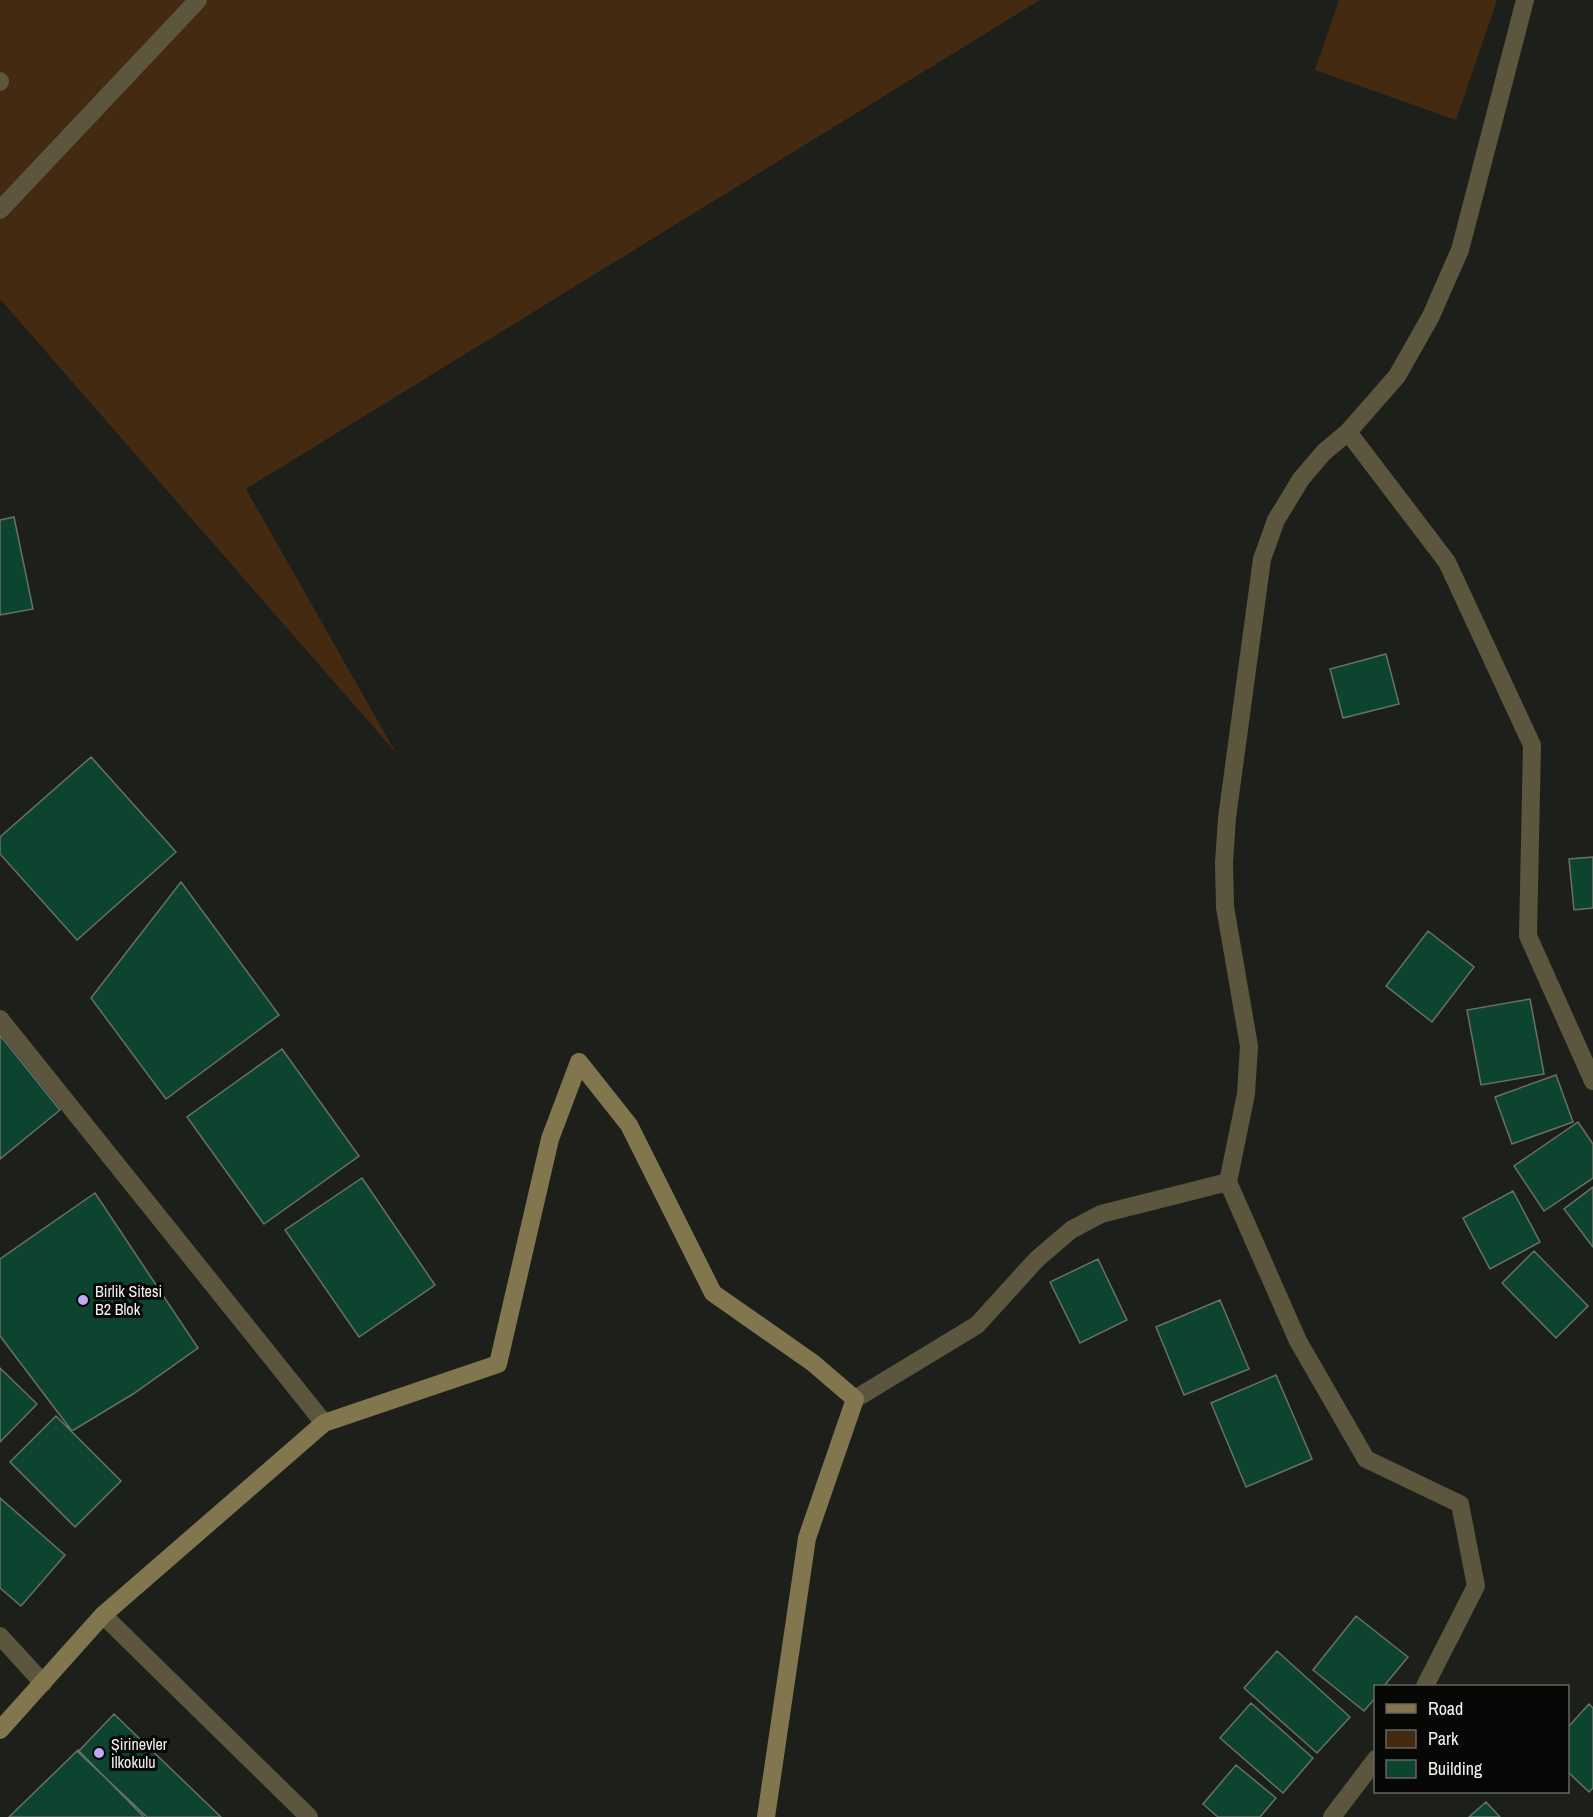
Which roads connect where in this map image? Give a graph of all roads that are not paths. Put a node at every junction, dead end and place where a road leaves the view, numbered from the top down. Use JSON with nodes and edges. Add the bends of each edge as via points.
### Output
{"nodes":[{"id":1,"x":198,"y":0,"type":"edge"},
{"id":2,"x":1525,"y":0,"type":"edge"},
{"id":3,"x":0,"y":210,"type":"edge"},
{"id":4,"x":1348,"y":432,"type":"junction"},
{"id":5,"x":0,"y":1019,"type":"edge"},
{"id":6,"x":1593,"y":1081,"type":"edge"},
{"id":7,"x":1228,"y":1182,"type":"junction"},
{"id":8,"x":855,"y":1399,"type":"junction"},
{"id":9,"x":324,"y":1423,"type":"junction"},
{"id":10,"x":103,"y":1615,"type":"junction"},
{"id":11,"x":0,"y":1636,"type":"edge"},
{"id":12,"x":43,"y":1683,"type":"junction"},
{"id":13,"x":1426,"y":1685,"type":"edge"},
{"id":14,"x":0,"y":1730,"type":"edge"},
{"id":15,"x":1374,"y":1762,"type":"edge"},
{"id":16,"x":309,"y":1817,"type":"edge"},
{"id":17,"x":766,"y":1817,"type":"edge"},
{"id":18,"x":1332,"y":1817,"type":"edge"}],
"edges":[{"from":1,"to":3,"type":"street"},
{"from":2,"to":4,"type":"street","via":[[1460,250],[1431,316],[1397,376]]},
{"from":4,"to":6,"type":"street","via":[[1448,562],[1532,745],[1527,936]]},
{"from":4,"to":7,"type":"street","via":[[1300,479],[1276,520],[1262,559],[1224,863],[1225,907],[1248,1046],[1246,1094]]},
{"from":5,"to":9,"type":"street"},
{"from":7,"to":8,"type":"street","via":[[1101,1214],[1071,1230],[1037,1259],[976,1325]]},
{"from":7,"to":13,"type":"street","via":[[1298,1341],[1366,1459],[1460,1504],[1476,1586]]},
{"from":8,"to":9,"type":"street","via":[[813,1363],[713,1293],[629,1125],[579,1062],[550,1139],[498,1364]]},
{"from":8,"to":17,"type":"street","via":[[807,1539]]},
{"from":9,"to":10,"type":"street"},
{"from":10,"to":12,"type":"street"},
{"from":10,"to":16,"type":"street"},
{"from":11,"to":12,"type":"street"},
{"from":12,"to":14,"type":"street"},
{"from":15,"to":18,"type":"street"}]}
